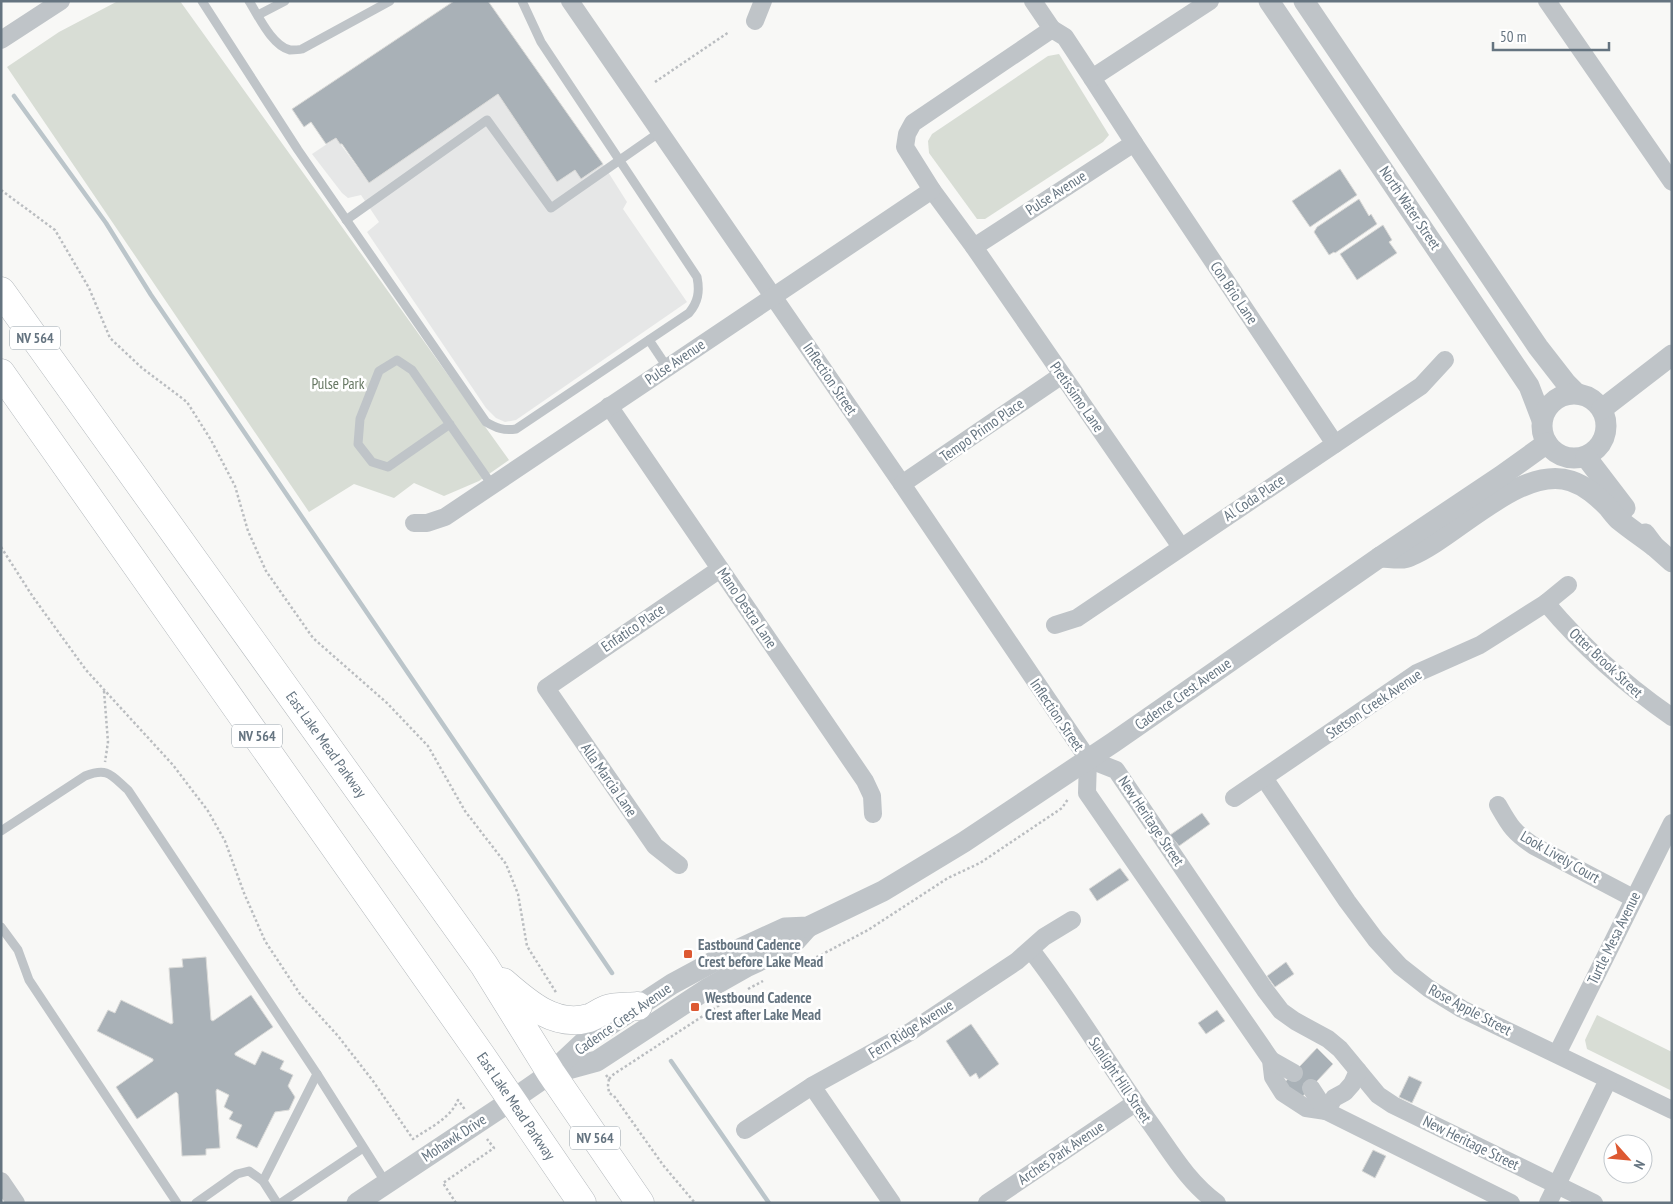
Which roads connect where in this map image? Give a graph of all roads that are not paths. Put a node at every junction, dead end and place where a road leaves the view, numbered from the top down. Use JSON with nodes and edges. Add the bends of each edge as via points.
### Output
{"nodes":[{"id":1,"x":61,"y":1,"type":"edge"},
{"id":2,"x":202,"y":1,"type":"edge"},
{"id":3,"x":249,"y":1,"type":"edge"},
{"id":4,"x":285,"y":1,"type":"edge"},
{"id":5,"x":390,"y":1,"type":"edge"},
{"id":6,"x":522,"y":1,"type":"edge"},
{"id":7,"x":570,"y":1,"type":"edge"},
{"id":8,"x":763,"y":1,"type":"edge"},
{"id":9,"x":1033,"y":1,"type":"edge"},
{"id":10,"x":1210,"y":1,"type":"edge"},
{"id":11,"x":1269,"y":1,"type":"edge"},
{"id":12,"x":1304,"y":1,"type":"edge"},
{"id":13,"x":1547,"y":1,"type":"edge"},
{"id":14,"x":258,"y":15,"type":"junction"},
{"id":15,"x":755,"y":21,"type":"dead end"},
{"id":16,"x":1052,"y":29,"type":"junction"},
{"id":17,"x":1,"y":40,"type":"edge"},
{"id":18,"x":1092,"y":78,"type":"junction"},
{"id":19,"x":660,"y":132,"type":"junction"},
{"id":20,"x":1134,"y":142,"type":"junction"},
{"id":21,"x":619,"y":160,"type":"junction"},
{"id":22,"x":1672,"y":182,"type":"edge"},
{"id":23,"x":932,"y":190,"type":"junction"},
{"id":24,"x":346,"y":220,"type":"junction"},
{"id":25,"x":974,"y":247,"type":"junction"},
{"id":26,"x":3,"y":295,"type":"edge"},
{"id":27,"x":773,"y":296,"type":"junction"},
{"id":28,"x":649,"y":340,"type":"junction"},
{"id":29,"x":1672,"y":355,"type":"edge"},
{"id":30,"x":1445,"y":360,"type":"dead end"},
{"id":31,"x":667,"y":367,"type":"junction"},
{"id":32,"x":1,"y":373,"type":"edge"},
{"id":33,"x":1062,"y":375,"type":"junction"},
{"id":34,"x":1576,"y":393,"type":"junction"},
{"id":35,"x":609,"y":406,"type":"junction"},
{"id":36,"x":1602,"y":409,"type":"junction"},
{"id":37,"x":1542,"y":420,"type":"junction"},
{"id":38,"x":450,"y":424,"type":"junction"},
{"id":39,"x":1547,"y":443,"type":"junction"},
{"id":40,"x":1335,"y":444,"type":"junction"},
{"id":41,"x":1586,"y":457,"type":"junction"},
{"id":42,"x":902,"y":484,"type":"junction"},
{"id":43,"x":492,"y":486,"type":"junction"},
{"id":44,"x":414,"y":523,"type":"dead end"},
{"id":45,"x":1654,"y":546,"type":"junction"},
{"id":46,"x":1181,"y":547,"type":"junction"},
{"id":47,"x":1380,"y":557,"type":"junction"},
{"id":48,"x":1672,"y":562,"type":"edge"},
{"id":49,"x":720,"y":569,"type":"junction"},
{"id":50,"x":1568,"y":585,"type":"dead end"},
{"id":51,"x":1546,"y":602,"type":"junction"},
{"id":52,"x":1055,"y":625,"type":"dead end"},
{"id":53,"x":546,"y":688,"type":"joint"},
{"id":54,"x":1672,"y":717,"type":"edge"},
{"id":55,"x":1088,"y":759,"type":"junction"},
{"id":56,"x":1264,"y":778,"type":"junction"},
{"id":57,"x":1234,"y":798,"type":"dead end"},
{"id":58,"x":1498,"y":805,"type":"dead end"},
{"id":59,"x":873,"y":814,"type":"dead end"},
{"id":60,"x":1672,"y":823,"type":"edge"},
{"id":61,"x":1,"y":831,"type":"edge"},
{"id":62,"x":679,"y":865,"type":"dead end"},
{"id":63,"x":1634,"y":898,"type":"junction"},
{"id":64,"x":1072,"y":920,"type":"dead end"},
{"id":65,"x":1,"y":927,"type":"edge"},
{"id":66,"x":808,"y":927,"type":"junction"},
{"id":67,"x":1031,"y":950,"type":"junction"},
{"id":68,"x":484,"y":965,"type":"junction"},
{"id":69,"x":638,"y":1006,"type":"junction"},
{"id":70,"x":1556,"y":1054,"type":"junction"},
{"id":71,"x":1271,"y":1060,"type":"junction"},
{"id":72,"x":1358,"y":1071,"type":"junction"},
{"id":73,"x":551,"y":1073,"type":"junction"},
{"id":74,"x":317,"y":1074,"type":"junction"},
{"id":75,"x":1294,"y":1074,"type":"dead end"},
{"id":76,"x":1608,"y":1080,"type":"junction"},
{"id":77,"x":812,"y":1086,"type":"junction"},
{"id":78,"x":1311,"y":1088,"type":"dead end"},
{"id":79,"x":512,"y":1100,"type":"junction"},
{"id":80,"x":1135,"y":1102,"type":"junction"},
{"id":81,"x":1672,"y":1110,"type":"edge"},
{"id":82,"x":1326,"y":1111,"type":"junction"},
{"id":83,"x":745,"y":1130,"type":"dead end"},
{"id":84,"x":363,"y":1148,"type":"junction"},
{"id":85,"x":1,"y":1181,"type":"edge"},
{"id":86,"x":263,"y":1182,"type":"junction"},
{"id":87,"x":386,"y":1183,"type":"junction"},
{"id":88,"x":1557,"y":1185,"type":"junction"},
{"id":89,"x":16,"y":1203,"type":"edge"},
{"id":90,"x":177,"y":1203,"type":"edge"},
{"id":91,"x":196,"y":1203,"type":"edge"},
{"id":92,"x":277,"y":1203,"type":"edge"},
{"id":93,"x":281,"y":1203,"type":"edge"},
{"id":94,"x":357,"y":1203,"type":"edge"},
{"id":95,"x":582,"y":1203,"type":"edge"},
{"id":96,"x":640,"y":1203,"type":"edge"},
{"id":97,"x":892,"y":1203,"type":"edge"},
{"id":98,"x":987,"y":1203,"type":"edge"},
{"id":99,"x":1217,"y":1203,"type":"edge"},
{"id":100,"x":1511,"y":1203,"type":"edge"},
{"id":101,"x":1548,"y":1203,"type":"edge"},
{"id":102,"x":1594,"y":1203,"type":"edge"}],
"edges":[{"from":1,"to":17,"type":"street"},
{"from":2,"to":24,"type":"lane"},
{"from":3,"to":14,"type":"lane"},
{"from":4,"to":14,"type":"lane"},
{"from":5,"to":14,"type":"lane","via":[[302,49],[290,50],[281,46]]},
{"from":6,"to":21,"type":"lane","via":[[541,42]]},
{"from":7,"to":19,"type":"street","name":"Inflection Street"},
{"from":8,"to":15,"type":"street"},
{"from":9,"to":16,"type":"street"},
{"from":10,"to":18,"type":"street"},
{"from":11,"to":37,"type":"street","name":"North Water Street","via":[[1530,386]]},
{"from":12,"to":34,"type":"street","name":"North Water Street","via":[[1538,347]]},
{"from":13,"to":22,"type":"street"},
{"from":16,"to":18,"type":"street","via":[[1065,37]]},
{"from":16,"to":23,"type":"street","via":[[913,123],[905,147]]},
{"from":18,"to":20,"type":"street"},
{"from":19,"to":21,"type":"lane"},
{"from":19,"to":27,"type":"street","name":"Inflection Street"},
{"from":20,"to":25,"type":"street","name":"Pulse Avenue"},
{"from":20,"to":40,"type":"street","name":"Con Brio Lane"},
{"from":21,"to":24,"type":"lane","via":[[551,208],[487,120]]},
{"from":21,"to":28,"type":"lane","via":[[697,277],[699,286],[696,302],[688,313]]},
{"from":23,"to":25,"type":"street"},
{"from":23,"to":27,"type":"street","name":"Pulse Avenue"},
{"from":24,"to":28,"type":"lane","via":[[486,422],[496,428],[516,429]]},
{"from":25,"to":33,"type":"street","name":"Pretissimo Lane"},
{"from":26,"to":68,"type":"main road","name":"East Lake Mead Parkway","number":"NV 564"},
{"from":27,"to":31,"type":"street","name":"Pulse Avenue"},
{"from":27,"to":42,"type":"street","name":"Inflection Street"},
{"from":28,"to":31,"type":"lane"},
{"from":29,"to":36,"type":"street"},
{"from":30,"to":40,"type":"street","name":"Al Coda Place","via":[[1421,386]]},
{"from":31,"to":35,"type":"street","name":"Pulse Avenue"},
{"from":32,"to":79,"type":"main road","name":"East Lake Mead Parkway","number":"NV 564"},
{"from":33,"to":42,"type":"street","name":"Tempo Primo Place"},
{"from":33,"to":46,"type":"street","name":"Pretissimo Lane"},
{"from":34,"to":36,"type":"street","via":[[1587,396]]},
{"from":34,"to":37,"type":"street","via":[[1558,398]]},
{"from":35,"to":43,"type":"street","name":"Pulse Avenue"},
{"from":35,"to":49,"type":"street","name":"Mano Destra Lane"},
{"from":36,"to":41,"type":"street","via":[[1607,421],[1606,432],[1595,451]]},
{"from":37,"to":39,"type":"street"},
{"from":38,"to":38,"type":"lane","via":[[412,370],[397,360],[379,371],[360,419],[358,444],[372,462],[388,467]]},
{"from":38,"to":43,"type":"lane"},
{"from":39,"to":41,"type":"street","via":[[1564,457]]},
{"from":39,"to":47,"type":"street","name":"Cadence Crest Avenue"},
{"from":40,"to":46,"type":"street","name":"Al Coda Place"},
{"from":41,"to":45,"type":"street"},
{"from":42,"to":55,"type":"street","name":"Inflection Street"},
{"from":43,"to":44,"type":"street","name":"Pulse Avenue","via":[[445,517]]},
{"from":45,"to":47,"type":"street","via":[[1615,517],[1588,488],[1553,477],[1511,491],[1408,557]]},
{"from":45,"to":48,"type":"street"},
{"from":46,"to":52,"type":"street","name":"Al Coda Place","via":[[1077,618]]},
{"from":47,"to":55,"type":"street","name":"Cadence Crest Avenue"},
{"from":49,"to":53,"type":"street","name":"Enfatico Place"},
{"from":49,"to":59,"type":"street","name":"Mano Destra Lane","via":[[865,781],[872,796]]},
{"from":50,"to":51,"type":"street","name":"Stetson Creek Avenue"},
{"from":51,"to":54,"type":"street","name":"Otter Brook Street","via":[[1609,669]]},
{"from":51,"to":56,"type":"street","name":"Stetson Creek Avenue","via":[[1480,645],[1416,673]]},
{"from":53,"to":62,"type":"street","name":"Alla Marcia Lane","via":[[655,846]]},
{"from":55,"to":66,"type":"street","name":"Cadence Crest Avenue","via":[[924,868]]},
{"from":55,"to":71,"type":"street","via":[[1087,793]]},
{"from":55,"to":72,"type":"street","name":"New Heritage Street","via":[[1116,770],[1281,1011],[1328,1039]]},
{"from":56,"to":57,"type":"street","name":"Stetson Creek Avenue"},
{"from":56,"to":70,"type":"street","name":"Rose Apple Street","via":[[1346,901],[1400,966],[1462,1009]]},
{"from":58,"to":63,"type":"street","name":"Look Lively Court","via":[[1510,827],[1522,838]]},
{"from":60,"to":63,"type":"street","name":"Turtle Mesa Avenue"},
{"from":61,"to":74,"type":"lane","via":[[86,776],[99,770],[107,772],[128,790]]},
{"from":63,"to":70,"type":"street","name":"Turtle Mesa Avenue"},
{"from":64,"to":67,"type":"street","name":"Fern Ridge Avenue","via":[[1044,937]]},
{"from":65,"to":90,"type":"lane","via":[[18,950],[29,980]]},
{"from":66,"to":69,"type":"street","name":"Cadence Crest Avenue","via":[[785,928],[722,956]]},
{"from":66,"to":73,"type":"street","name":"Cadence Crest Avenue","via":[[791,946],[707,989],[597,1061]]},
{"from":67,"to":77,"type":"street","name":"Fern Ridge Avenue","via":[[910,1032]]},
{"from":67,"to":80,"type":"street","name":"Sunlight Hill Street"},
{"from":68,"to":69,"type":"main road","via":[[535,1008],[557,1018],[573,1020],[608,1009]]},
{"from":68,"to":73,"type":"main road","name":"East Lake Mead Parkway","number":"NV 564"},
{"from":69,"to":73,"type":"street","name":"Cadence Crest Avenue","via":[[585,1041]]},
{"from":70,"to":76,"type":"street","name":"Rose Apple Street"},
{"from":71,"to":75,"type":"street"},
{"from":71,"to":82,"type":"street","via":[[1273,1078],[1283,1093],[1306,1108]]},
{"from":72,"to":82,"type":"street","via":[[1352,1084],[1334,1098]]},
{"from":72,"to":88,"type":"street","name":"New Heritage Street","via":[[1378,1095],[1394,1105]]},
{"from":73,"to":79,"type":"street","name":"Mohawk Drive"},
{"from":73,"to":96,"type":"main road","name":"East Lake Mead Parkway","number":"NV 564"},
{"from":74,"to":84,"type":"lane"},
{"from":74,"to":86,"type":"lane"},
{"from":76,"to":81,"type":"street","name":"Rose Apple Street"},
{"from":76,"to":88,"type":"street"},
{"from":77,"to":83,"type":"street","name":"Fern Ridge Avenue"},
{"from":77,"to":97,"type":"street"},
{"from":78,"to":82,"type":"street"},
{"from":79,"to":87,"type":"street","name":"Mohawk Drive"},
{"from":79,"to":95,"type":"main road","name":"East Lake Mead Parkway","number":"NV 564"},
{"from":80,"to":98,"type":"street","name":"Arches Park Avenue"},
{"from":80,"to":99,"type":"street","name":"Sunlight Hill Street","via":[[1188,1177]]},
{"from":82,"to":100,"type":"street"},
{"from":84,"to":87,"type":"lane"},
{"from":84,"to":93,"type":"lane"},
{"from":85,"to":89,"type":"street"},
{"from":86,"to":91,"type":"lane","via":[[249,1171],[237,1174]]},
{"from":86,"to":92,"type":"lane"},
{"from":87,"to":94,"type":"street","name":"Mohawk Drive"},
{"from":88,"to":101,"type":"street"},
{"from":88,"to":102,"type":"street","name":"New Heritage Street"}]}
